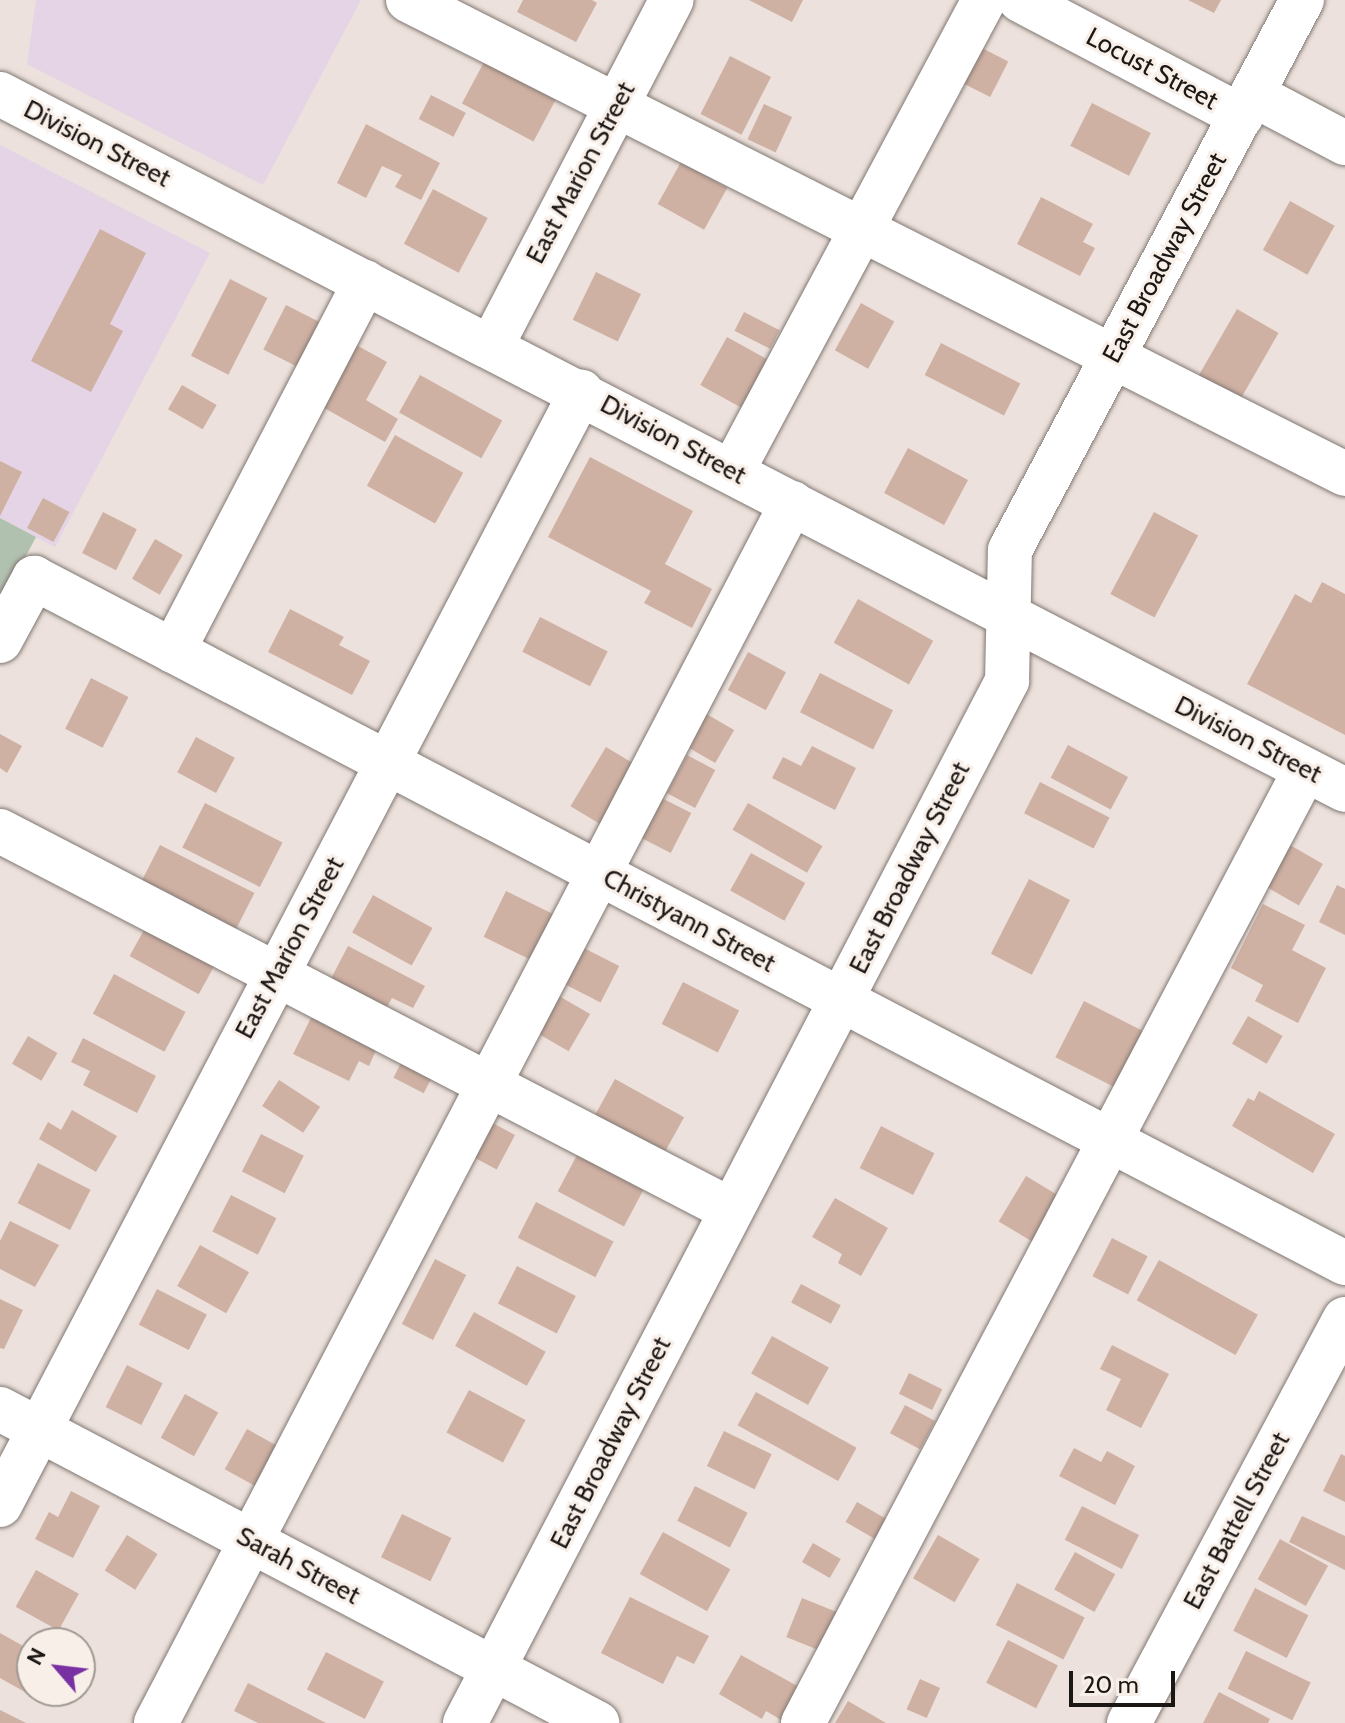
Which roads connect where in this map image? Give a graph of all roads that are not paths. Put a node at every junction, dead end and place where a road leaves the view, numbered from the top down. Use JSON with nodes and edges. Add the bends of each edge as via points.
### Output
{"nodes":[{"id":1,"x":408,"y":0,"type":"edge"},
{"id":2,"x":672,"y":0,"type":"edge"},
{"id":3,"x":984,"y":0,"type":"edge"},
{"id":4,"x":1020,"y":0,"type":"edge"},
{"id":5,"x":1302,"y":0,"type":"edge"},
{"id":6,"x":0,"y":94,"type":"edge"},
{"id":7,"x":1247,"y":105,"type":"junction"},
{"id":8,"x":615,"y":108,"type":"junction"},
{"id":9,"x":1345,"y":143,"type":"edge"},
{"id":10,"x":865,"y":228,"type":"junction"},
{"id":11,"x":365,"y":282,"type":"junction"},
{"id":12,"x":491,"y":347,"type":"junction"},
{"id":13,"x":1112,"y":359,"type":"junction"},
{"id":14,"x":581,"y":392,"type":"junction"},
{"id":15,"x":732,"y":472,"type":"junction"},
{"id":16,"x":1345,"y":474,"type":"edge"},
{"id":17,"x":792,"y":503,"type":"junction"},
{"id":18,"x":1010,"y":618,"type":"junction"},
{"id":19,"x":0,"y":641,"type":"edge"},
{"id":20,"x":173,"y":651,"type":"junction"},
{"id":21,"x":387,"y":764,"type":"junction"},
{"id":22,"x":1305,"y":770,"type":"junction"},
{"id":23,"x":1345,"y":790,"type":"edge"},
{"id":24,"x":0,"y":831,"type":"edge"},
{"id":25,"x":599,"y":874,"type":"junction"},
{"id":26,"x":277,"y":973,"type":"junction"},
{"id":27,"x":841,"y":1001,"type":"junction"},
{"id":28,"x":490,"y":1085,"type":"junction"},
{"id":29,"x":1112,"y":1142,"type":"junction"},
{"id":30,"x":731,"y":1210,"type":"junction"},
{"id":31,"x":1345,"y":1263,"type":"edge"},
{"id":32,"x":1345,"y":1319,"type":"edge"},
{"id":33,"x":0,"y":1409,"type":"edge"},
{"id":34,"x":40,"y":1430,"type":"junction"},
{"id":35,"x":0,"y":1505,"type":"edge"},
{"id":36,"x":252,"y":1542,"type":"junction"},
{"id":37,"x":493,"y":1668,"type":"junction"},
{"id":38,"x":156,"y":1723,"type":"edge"},
{"id":39,"x":465,"y":1723,"type":"edge"},
{"id":40,"x":597,"y":1723,"type":"edge"},
{"id":41,"x":803,"y":1723,"type":"edge"},
{"id":42,"x":1129,"y":1723,"type":"edge"}],
"edges":[{"from":1,"to":8,"type":"street"},
{"from":2,"to":8,"type":"street","name":"East Marion Street"},
{"from":3,"to":10,"type":"street"},
{"from":4,"to":7,"type":"street","name":"Locust Street"},
{"from":5,"to":7,"type":"street","name":"East Broadway Street"},
{"from":6,"to":11,"type":"street","name":"Division Street"},
{"from":7,"to":9,"type":"street","name":"Locust Street"},
{"from":7,"to":13,"type":"street","name":"East Broadway Street"},
{"from":8,"to":10,"type":"street"},
{"from":8,"to":12,"type":"street","name":"East Marion Street"},
{"from":10,"to":13,"type":"street"},
{"from":10,"to":15,"type":"street"},
{"from":11,"to":12,"type":"street","name":"Division Street"},
{"from":11,"to":20,"type":"street"},
{"from":12,"to":14,"type":"street","name":"Division Street"},
{"from":13,"to":16,"type":"street"},
{"from":13,"to":18,"type":"street","name":"East Broadway Street","via":[[1010,550]]},
{"from":14,"to":15,"type":"street","name":"Division Street"},
{"from":14,"to":21,"type":"street","name":"East Marion Street"},
{"from":15,"to":17,"type":"street","name":"Division Street"},
{"from":17,"to":18,"type":"street","name":"Division Street"},
{"from":17,"to":25,"type":"street"},
{"from":18,"to":22,"type":"street","name":"Division Street"},
{"from":18,"to":27,"type":"street","name":"East Broadway Street","via":[[1007,681]]},
{"from":19,"to":20,"type":"street","name":"Christyann Street","via":[[34,578]]},
{"from":20,"to":21,"type":"street","name":"Christyann Street"},
{"from":21,"to":25,"type":"street","name":"Christyann Street"},
{"from":21,"to":26,"type":"street","name":"East Marion Street"},
{"from":22,"to":23,"type":"street","name":"Division Street"},
{"from":22,"to":29,"type":"street"},
{"from":24,"to":26,"type":"street"},
{"from":25,"to":27,"type":"street","name":"Christyann Street"},
{"from":25,"to":28,"type":"street"},
{"from":26,"to":28,"type":"street"},
{"from":26,"to":34,"type":"street","name":"East Marion Street"},
{"from":27,"to":29,"type":"street","name":"Christyann Street"},
{"from":27,"to":30,"type":"street","name":"East Broadway Street"},
{"from":28,"to":30,"type":"street"},
{"from":28,"to":36,"type":"street"},
{"from":29,"to":31,"type":"street","name":"Christyann Street"},
{"from":29,"to":41,"type":"street"},
{"from":30,"to":37,"type":"street","name":"East Broadway Street"},
{"from":32,"to":42,"type":"street","name":"East Battell Street"},
{"from":33,"to":34,"type":"street","name":"Sarah Street"},
{"from":34,"to":35,"type":"street","name":"East Marion Street"},
{"from":34,"to":36,"type":"street","name":"Sarah Street"},
{"from":36,"to":37,"type":"street","name":"Sarah Street"},
{"from":36,"to":38,"type":"street"},
{"from":37,"to":39,"type":"street","name":"East Broadway Street"},
{"from":37,"to":40,"type":"street","name":"Sarah Street"}]}
